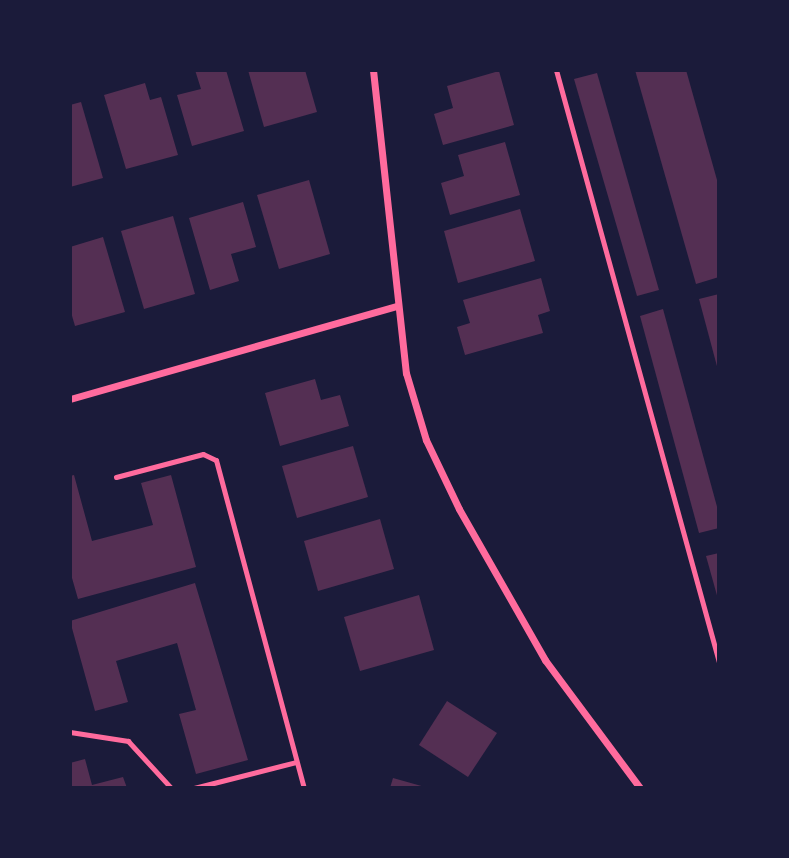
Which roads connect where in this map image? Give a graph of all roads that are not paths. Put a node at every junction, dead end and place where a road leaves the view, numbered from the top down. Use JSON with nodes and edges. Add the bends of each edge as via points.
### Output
{"nodes":[{"id":1,"x":373,"y":70,"type":"edge"},
{"id":2,"x":556,"y":70,"type":"edge"},
{"id":3,"x":397,"y":306,"type":"junction"},
{"id":4,"x":70,"y":399,"type":"edge"},
{"id":5,"x":116,"y":477,"type":"dead end"},
{"id":6,"x":719,"y":662,"type":"edge"},
{"id":7,"x":70,"y":732,"type":"edge"},
{"id":8,"x":296,"y":762,"type":"junction"},
{"id":9,"x":171,"y":788,"type":"edge"},
{"id":10,"x":194,"y":788,"type":"edge"},
{"id":11,"x":304,"y":788,"type":"edge"},
{"id":12,"x":640,"y":788,"type":"edge"}],
"edges":[{"from":1,"to":3,"type":"street"},
{"from":2,"to":6,"type":"lane"},
{"from":3,"to":4,"type":"street"},
{"from":3,"to":12,"type":"street","via":[[406,373],[426,440],[459,509],[545,660]]},
{"from":5,"to":8,"type":"lane","via":[[203,454],[216,460]]},
{"from":7,"to":9,"type":"lane","via":[[128,741]]},
{"from":8,"to":10,"type":"lane"},
{"from":8,"to":11,"type":"lane"}]}
